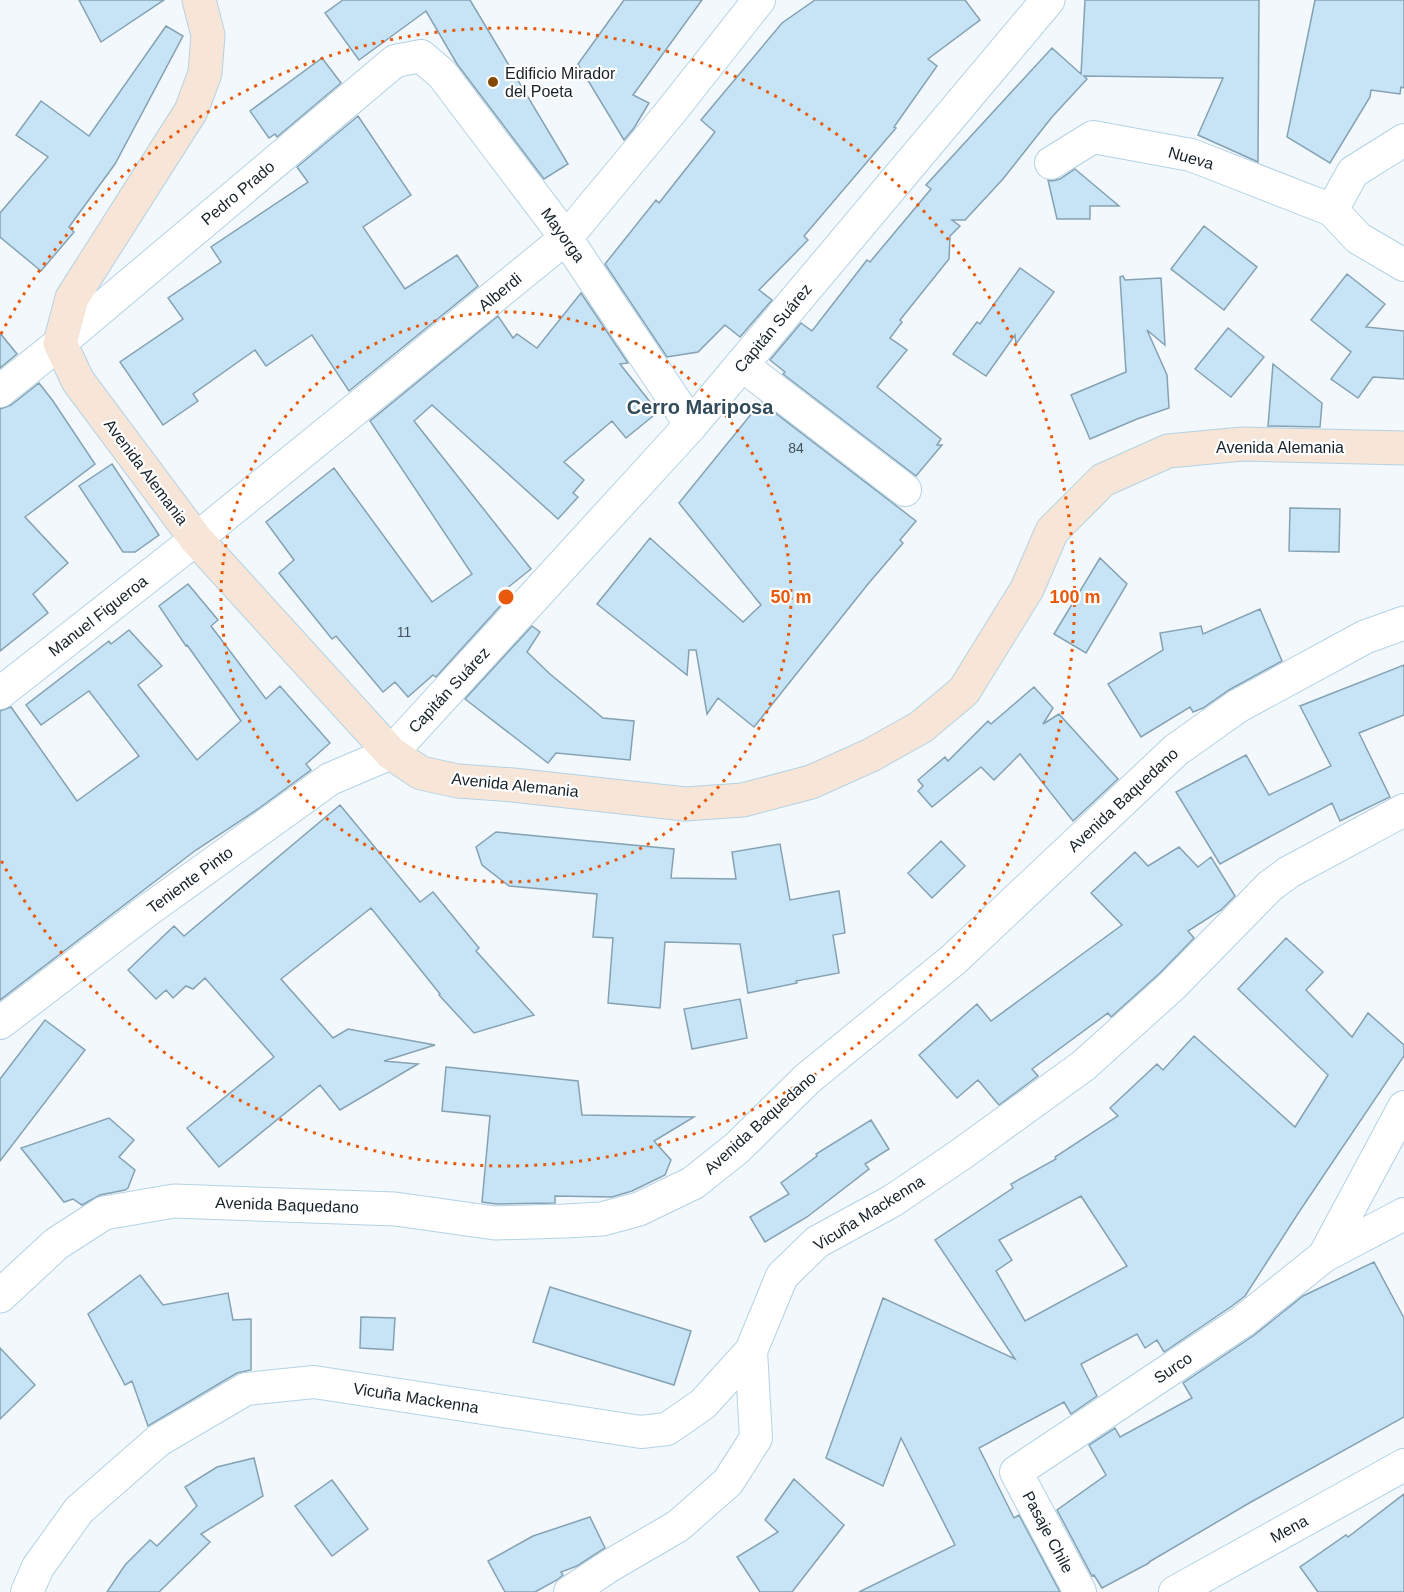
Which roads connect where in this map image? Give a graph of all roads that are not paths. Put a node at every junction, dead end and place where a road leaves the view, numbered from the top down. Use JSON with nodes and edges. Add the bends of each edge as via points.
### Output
{"nodes":[{"id":1,"x":199,"y":0,"type":"edge"},
{"id":2,"x":759,"y":0,"type":"edge"},
{"id":3,"x":1048,"y":0,"type":"edge"},
{"id":4,"x":421,"y":56,"type":"joint"},
{"id":5,"x":1404,"y":140,"type":"edge"},
{"id":6,"x":1051,"y":163,"type":"dead end"},
{"id":7,"x":1332,"y":210,"type":"junction"},
{"id":8,"x":566,"y":238,"type":"junction"},
{"id":9,"x":1404,"y":265,"type":"edge"},
{"id":10,"x":60,"y":343,"type":"junction"},
{"id":11,"x":741,"y":365,"type":"junction"},
{"id":12,"x":0,"y":391,"type":"edge"},
{"id":13,"x":691,"y":425,"type":"junction"},
{"id":14,"x":1404,"y":448,"type":"edge"},
{"id":15,"x":905,"y":490,"type":"dead end"},
{"id":16,"x":196,"y":539,"type":"junction"},
{"id":17,"x":1404,"y":623,"type":"edge"},
{"id":18,"x":0,"y":693,"type":"edge"},
{"id":19,"x":391,"y":753,"type":"junction"},
{"id":20,"x":1404,"y":810,"type":"edge"},
{"id":21,"x":0,"y":1023,"type":"edge"},
{"id":22,"x":1404,"y":1107,"type":"edge"},
{"id":23,"x":1404,"y":1214,"type":"edge"},
{"id":24,"x":1324,"y":1256,"type":"junction"},
{"id":25,"x":0,"y":1296,"type":"edge"},
{"id":26,"x":751,"y":1351,"type":"junction"},
{"id":27,"x":1404,"y":1465,"type":"edge"},
{"id":28,"x":1016,"y":1472,"type":"joint"},
{"id":29,"x":27,"y":1592,"type":"edge"},
{"id":30,"x":570,"y":1592,"type":"edge"},
{"id":31,"x":1080,"y":1592,"type":"edge"},
{"id":32,"x":1175,"y":1592,"type":"edge"}],
"edges":[{"from":1,"to":10,"type":"main road","via":[[208,35],[205,73],[190,111],[72,298]]},
{"from":2,"to":8,"type":"street","name":"Alberdi"},
{"from":3,"to":11,"type":"street","name":"Capitán Suárez"},
{"from":4,"to":8,"type":"street","name":"Mayorga","via":[[442,74]]},
{"from":4,"to":10,"type":"street","name":"Pedro Prado","via":[[395,61]]},
{"from":5,"to":7,"type":"street","via":[[1353,172]]},
{"from":6,"to":7,"type":"street","name":"Nueva","via":[[1093,137],[1191,155]]},
{"from":7,"to":9,"type":"street","name":"Nueva","via":[[1358,238]]},
{"from":8,"to":13,"type":"street","name":"Mayorga"},
{"from":8,"to":16,"type":"street","name":"Alberdi"},
{"from":10,"to":12,"type":"street","name":"Pedro Prado"},
{"from":10,"to":16,"type":"main road","name":"Avenida Alemania","via":[[78,381]]},
{"from":11,"to":13,"type":"street","name":"Capitán Suárez"},
{"from":11,"to":15,"type":"street"},
{"from":13,"to":19,"type":"street","name":"Capitán Suárez"},
{"from":14,"to":19,"type":"main road","name":"Avenida Alemania","via":[[1243,444],[1168,450],[1103,480],[1052,531],[1027,590],[964,691],[921,727],[811,782],[743,800],[685,804],[458,781],[421,773]]},
{"from":16,"to":18,"type":"street","name":"Manuel Figueroa"},
{"from":16,"to":19,"type":"main road","name":"Avenida Alemania"},
{"from":17,"to":25,"type":"street","name":"Avenida Baquedano","via":[[1365,637],[1238,705],[1176,750],[952,960],[807,1079],[736,1148],[693,1183],[639,1209],[602,1219],[495,1223],[395,1209],[174,1201],[104,1213],[56,1244]]},
{"from":19,"to":21,"type":"street","name":"Teniente Pinto","via":[[330,779]]},
{"from":20,"to":26,"type":"street","name":"Vicuña Mackenna","via":[[1270,886],[1173,986],[1083,1066],[892,1201],[818,1242],[782,1276]]},
{"from":22,"to":24,"type":"street"},
{"from":23,"to":24,"type":"street"},
{"from":24,"to":28,"type":"street","name":"Surco","via":[[1243,1321]]},
{"from":26,"to":29,"type":"street","name":"Vicuña Mackenna","via":[[703,1404],[667,1429],[641,1432],[314,1382],[246,1389],[159,1440],[79,1510],[38,1567]]},
{"from":26,"to":30,"type":"street","via":[[756,1438],[728,1482],[678,1526]]},
{"from":27,"to":32,"type":"street","name":"Mena"},
{"from":28,"to":31,"type":"street","name":"Pasaje Chile"}]}
